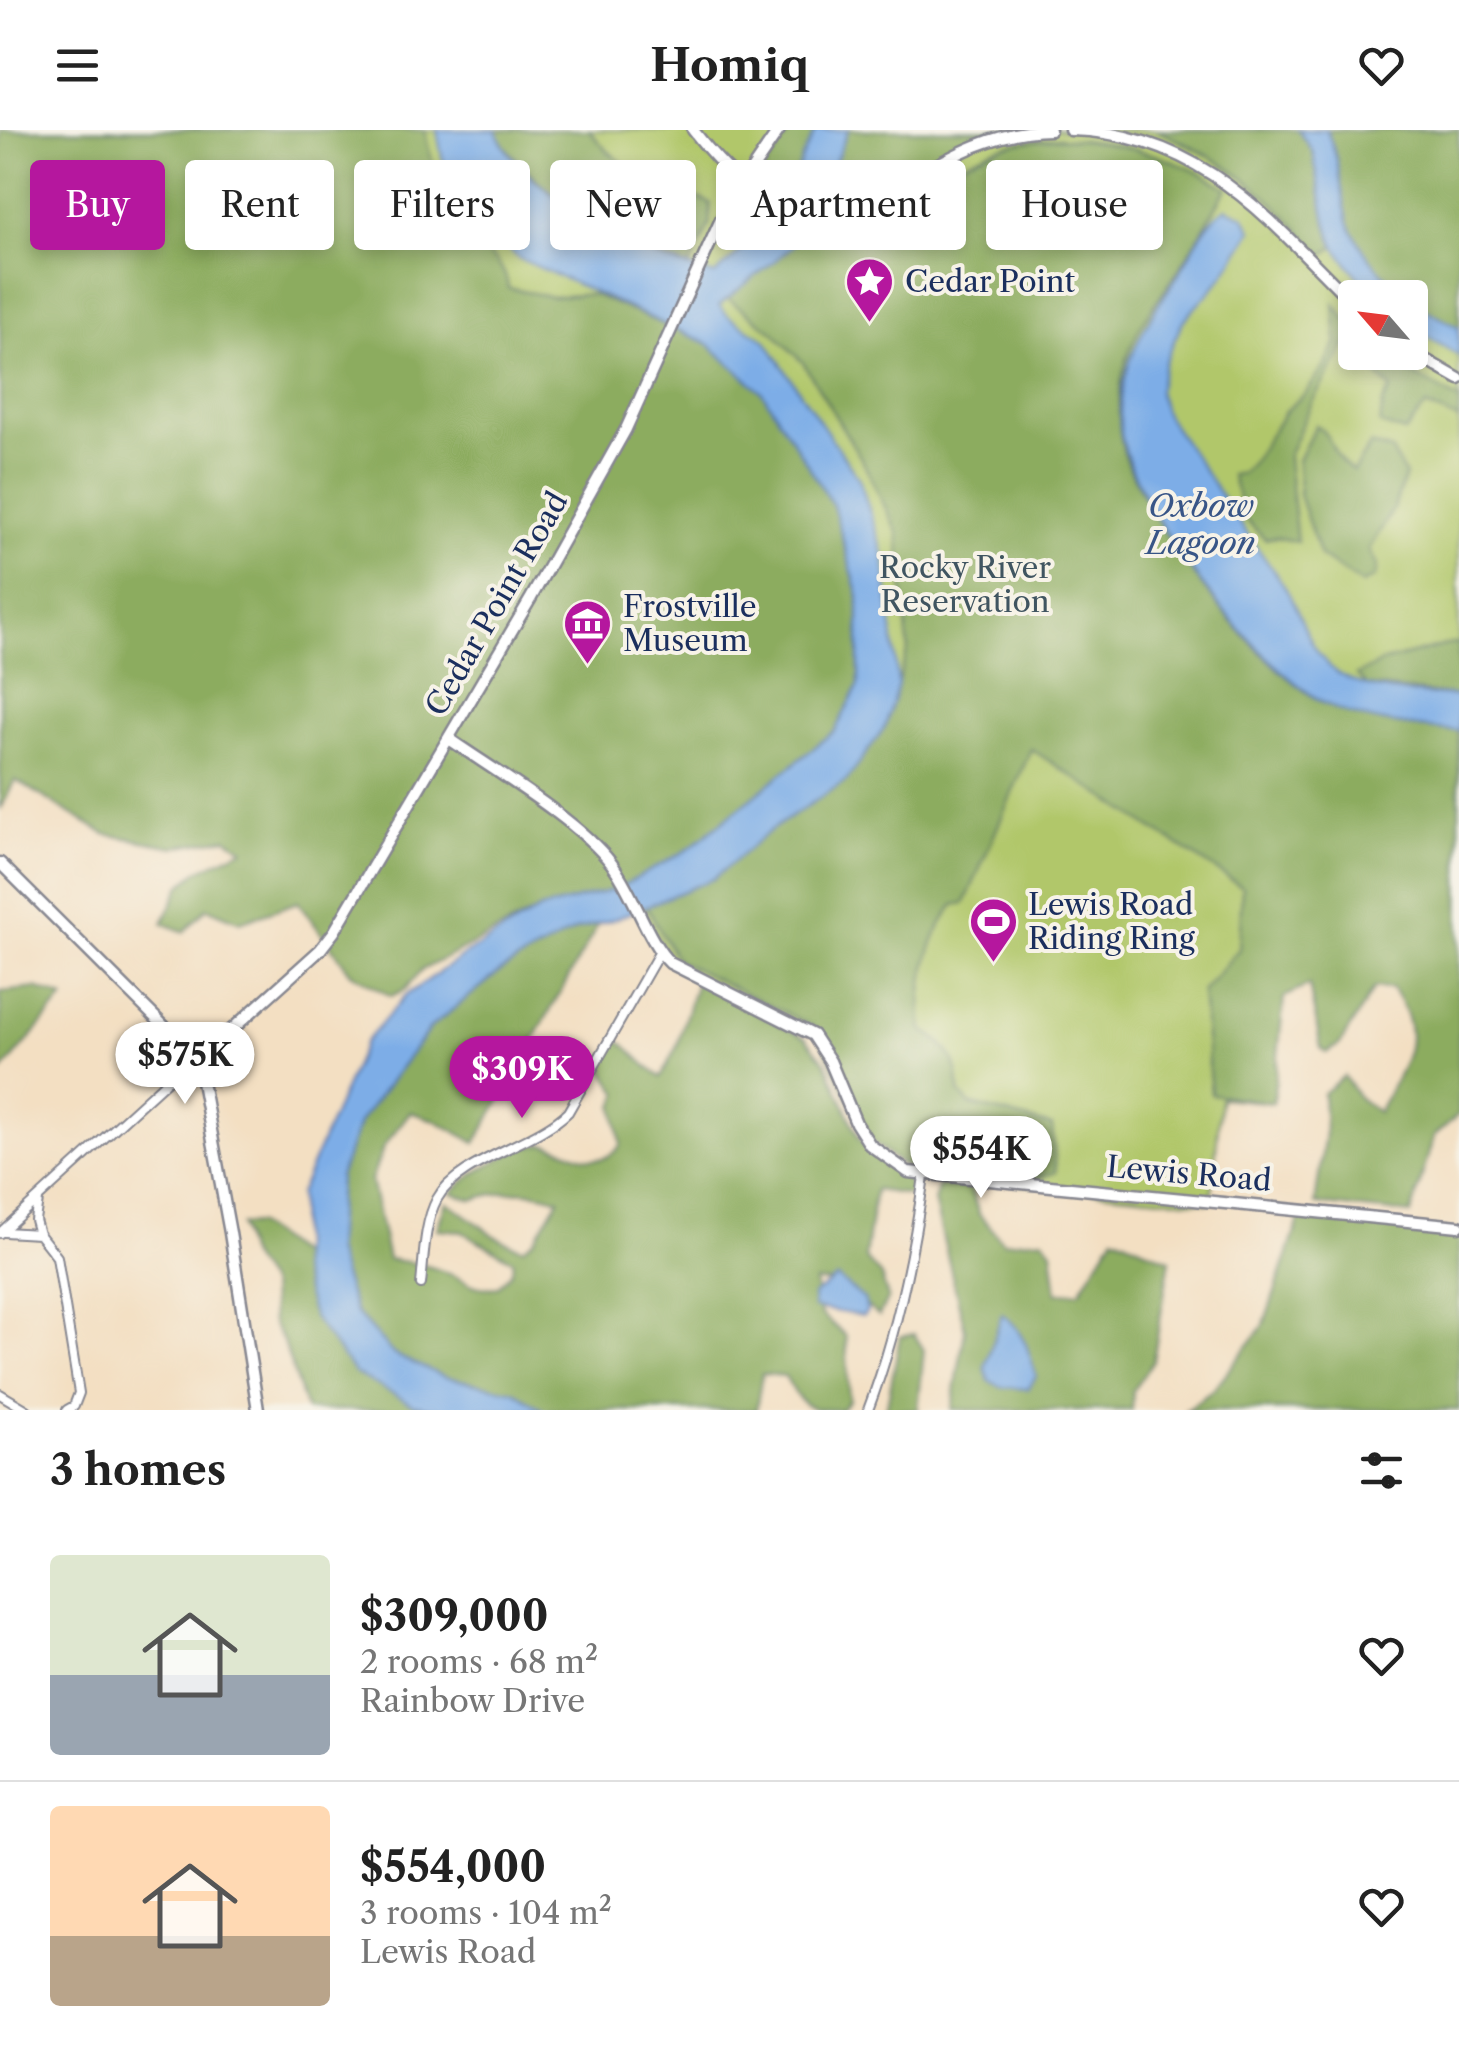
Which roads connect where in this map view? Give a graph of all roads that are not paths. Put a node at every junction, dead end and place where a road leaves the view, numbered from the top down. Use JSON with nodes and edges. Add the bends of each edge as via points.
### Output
{"nodes":[{"id":1,"x":693,"y":130,"type":"edge"},
{"id":2,"x":778,"y":130,"type":"edge"},
{"id":3,"x":1050,"y":130,"type":"edge"},
{"id":4,"x":1070,"y":130,"type":"edge"},
{"id":5,"x":717,"y":160,"type":"edge"},
{"id":6,"x":756,"y":160,"type":"edge"},
{"id":7,"x":945,"y":160,"type":"edge"},
{"id":8,"x":716,"y":232,"type":"edge"},
{"id":9,"x":1338,"y":288,"type":"edge"},
{"id":10,"x":1428,"y":361,"type":"edge"},
{"id":11,"x":1459,"y":379,"type":"edge"},
{"id":12,"x":449,"y":739,"type":"junction"},
{"id":13,"x":0,"y":863,"type":"edge"},
{"id":14,"x":659,"y":953,"type":"junction"},
{"id":15,"x":198,"y":1060,"type":"junction"},
{"id":16,"x":924,"y":1176,"type":"junction"},
{"id":17,"x":38,"y":1199,"type":"junction"},
{"id":18,"x":1459,"y":1226,"type":"edge"},
{"id":19,"x":1,"y":1233,"type":"edge"},
{"id":20,"x":39,"y":1234,"type":"junction"},
{"id":21,"x":421,"y":1284,"type":"dead end"},
{"id":22,"x":0,"y":1394,"type":"edge"},
{"id":23,"x":28,"y":1410,"type":"edge"},
{"id":24,"x":67,"y":1410,"type":"edge"},
{"id":25,"x":258,"y":1410,"type":"edge"},
{"id":26,"x":868,"y":1410,"type":"edge"}],
"edges":[{"from":1,"to":5,"type":"street"},
{"from":2,"to":6,"type":"street","name":"Cedar Point Road"},
{"from":3,"to":7,"type":"street","via":[[1006,137]]},
{"from":4,"to":9,"type":"street","via":[[1140,138],[1216,176],[1266,214]]},
{"from":8,"to":12,"type":"street","name":"Cedar Point Road","via":[[626,429]]},
{"from":10,"to":11,"type":"street"},
{"from":12,"to":14,"type":"street","via":[[610,860]]},
{"from":12,"to":15,"type":"street","name":"Cedar Point Road","via":[[320,950]]},
{"from":13,"to":15,"type":"street"},
{"from":14,"to":16,"type":"street","name":"Lewis Road","via":[[813,1035],[870,1145]]},
{"from":14,"to":21,"type":"street","via":[[568,1112],[437,1198]]},
{"from":15,"to":17,"type":"street"},
{"from":15,"to":25,"type":"street"},
{"from":16,"to":18,"type":"street","name":"Lewis Road"},
{"from":16,"to":26,"type":"street","via":[[913,1258]]},
{"from":17,"to":19,"type":"street"},
{"from":17,"to":20,"type":"street"},
{"from":19,"to":20,"type":"street"},
{"from":20,"to":24,"type":"street","via":[[57,1258],[80,1393]]},
{"from":22,"to":23,"type":"street"}]}
